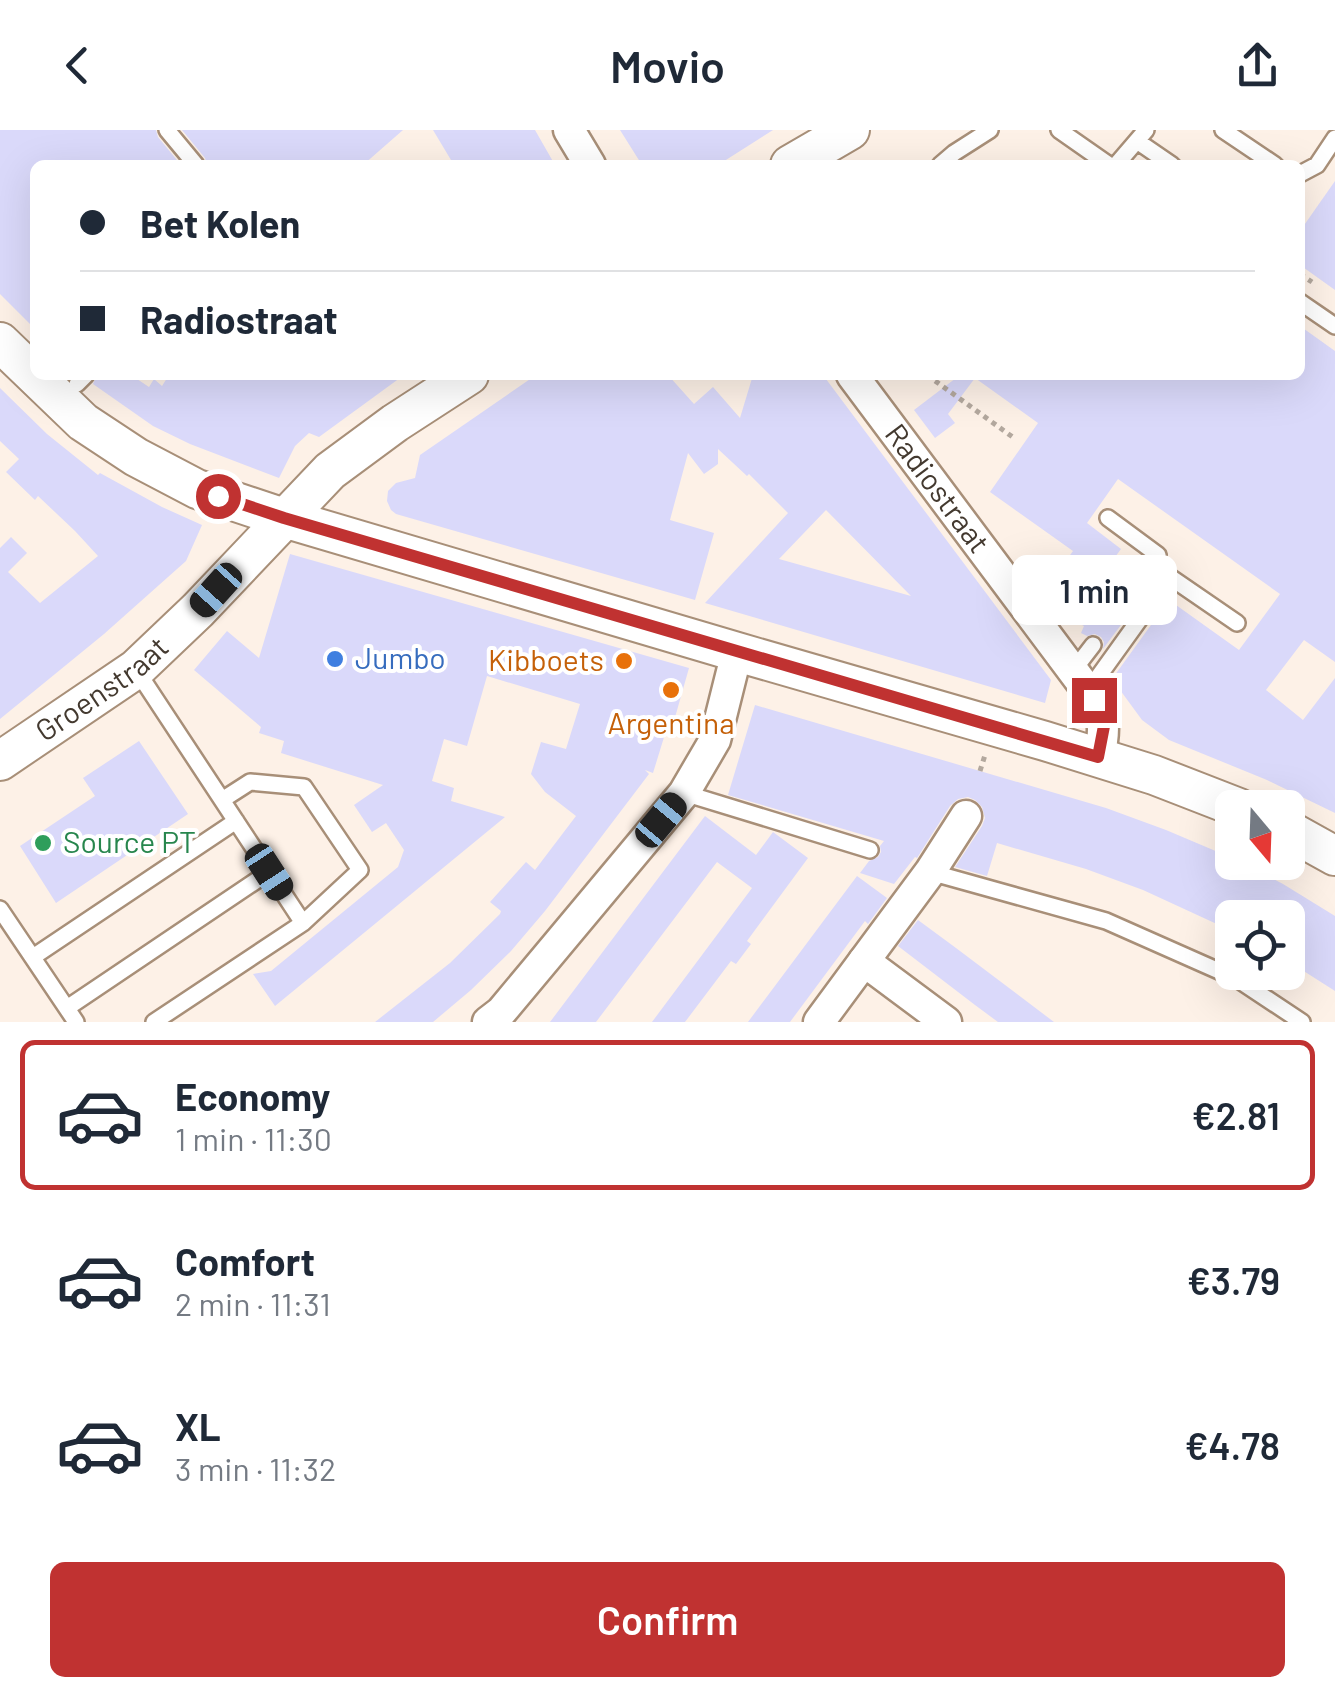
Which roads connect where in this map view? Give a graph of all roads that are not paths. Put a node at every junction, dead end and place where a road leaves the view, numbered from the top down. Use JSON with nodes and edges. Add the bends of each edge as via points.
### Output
{"nodes":[{"id":1,"x":167,"y":130,"type":"edge"},
{"id":2,"x":569,"y":130,"type":"edge"},
{"id":3,"x":850,"y":130,"type":"edge"},
{"id":4,"x":990,"y":130,"type":"edge"},
{"id":5,"x":1059,"y":130,"type":"edge"},
{"id":6,"x":1223,"y":130,"type":"edge"},
{"id":7,"x":1142,"y":135,"type":"edge"},
{"id":8,"x":1335,"y":138,"type":"edge"},
{"id":9,"x":192,"y":160,"type":"edge"},
{"id":10,"x":587,"y":160,"type":"edge"},
{"id":11,"x":799,"y":160,"type":"edge"},
{"id":12,"x":945,"y":160,"type":"edge"},
{"id":13,"x":1105,"y":160,"type":"edge"},
{"id":14,"x":1118,"y":160,"type":"edge"},
{"id":15,"x":1167,"y":160,"type":"edge"},
{"id":16,"x":1268,"y":160,"type":"edge"},
{"id":17,"x":1305,"y":171,"type":"edge"},
{"id":18,"x":1305,"y":305,"type":"edge"},
{"id":19,"x":1335,"y":326,"type":"edge"},
{"id":20,"x":0,"y":342,"type":"edge"},
{"id":21,"x":30,"y":371,"type":"edge"},
{"id":22,"x":40,"y":380,"type":"edge"},
{"id":23,"x":461,"y":380,"type":"edge"},
{"id":24,"x":856,"y":380,"type":"edge"},
{"id":25,"x":284,"y":518,"type":"junction"},
{"id":26,"x":1108,"y":518,"type":"dead end"},
{"id":27,"x":1132,"y":592,"type":"dead end"},
{"id":28,"x":1237,"y":623,"type":"dead end"},
{"id":29,"x":1093,"y":645,"type":"dead end"},
{"id":30,"x":737,"y":652,"type":"junction"},
{"id":31,"x":136,"y":669,"type":"junction"},
{"id":32,"x":1081,"y":681,"type":"junction"},
{"id":33,"x":1098,"y":757,"type":"junction"},
{"id":34,"x":0,"y":762,"type":"edge"},
{"id":35,"x":684,"y":793,"type":"junction"},
{"id":36,"x":1215,"y":798,"type":"edge"},
{"id":37,"x":222,"y":800,"type":"junction"},
{"id":38,"x":966,"y":816,"type":"dead end"},
{"id":39,"x":236,"y":821,"type":"junction"},
{"id":40,"x":1305,"y":839,"type":"edge"},
{"id":41,"x":870,"y":850,"type":"dead end"},
{"id":42,"x":1335,"y":856,"type":"edge"},
{"id":43,"x":269,"y":872,"type":"junction"},
{"id":44,"x":930,"y":872,"type":"junction"},
{"id":45,"x":0,"y":909,"type":"edge"},
{"id":46,"x":303,"y":923,"type":"junction"},
{"id":47,"x":33,"y":957,"type":"junction"},
{"id":48,"x":864,"y":960,"type":"junction"},
{"id":49,"x":72,"y":1015,"type":"edge"},
{"id":50,"x":154,"y":1022,"type":"edge"},
{"id":51,"x":488,"y":1022,"type":"edge"},
{"id":52,"x":819,"y":1022,"type":"edge"},
{"id":53,"x":946,"y":1022,"type":"edge"},
{"id":54,"x":1302,"y":1022,"type":"edge"}],
"edges":[{"from":1,"to":9,"type":"lane"},
{"from":2,"to":10,"type":"street"},
{"from":3,"to":11,"type":"street"},
{"from":4,"to":12,"type":"lane"},
{"from":5,"to":13,"type":"lane"},
{"from":6,"to":16,"type":"lane"},
{"from":7,"to":14,"type":"lane"},
{"from":7,"to":15,"type":"lane"},
{"from":8,"to":17,"type":"lane"},
{"from":18,"to":19,"type":"lane"},
{"from":20,"to":21,"type":"street"},
{"from":22,"to":25,"type":"street","via":[[84,422],[165,474]]},
{"from":23,"to":25,"type":"street","name":"Groenstraat","via":[[330,472]]},
{"from":24,"to":32,"type":"street","name":"Radiostraat"},
{"from":25,"to":30,"type":"street"},
{"from":25,"to":31,"type":"street","name":"Groenstraat"},
{"from":26,"to":27,"type":"lane","via":[[1158,555]]},
{"from":28,"to":32,"type":"lane","via":[[1170,576]]},
{"from":29,"to":32,"type":"lane"},
{"from":30,"to":33,"type":"street"},
{"from":30,"to":35,"type":"street","via":[[715,740]]},
{"from":31,"to":34,"type":"street","name":"Groenstraat"},
{"from":31,"to":37,"type":"lane"},
{"from":32,"to":33,"type":"street","name":"Radiostraat","via":[[1104,726]]},
{"from":33,"to":36,"type":"street"},
{"from":35,"to":41,"type":"lane"},
{"from":35,"to":51,"type":"street"},
{"from":37,"to":39,"type":"lane"},
{"from":37,"to":46,"type":"lane","via":[[250,782],[304,787],[360,870]]},
{"from":38,"to":44,"type":"street"},
{"from":39,"to":43,"type":"lane"},
{"from":39,"to":47,"type":"lane"},
{"from":40,"to":42,"type":"street"},
{"from":43,"to":46,"type":"lane"},
{"from":43,"to":49,"type":"lane"},
{"from":44,"to":48,"type":"street"},
{"from":44,"to":54,"type":"lane","via":[[1106,922],[1237,978]]},
{"from":45,"to":47,"type":"lane"},
{"from":46,"to":50,"type":"lane"},
{"from":47,"to":49,"type":"lane"},
{"from":48,"to":52,"type":"street"},
{"from":48,"to":53,"type":"street"}]}
